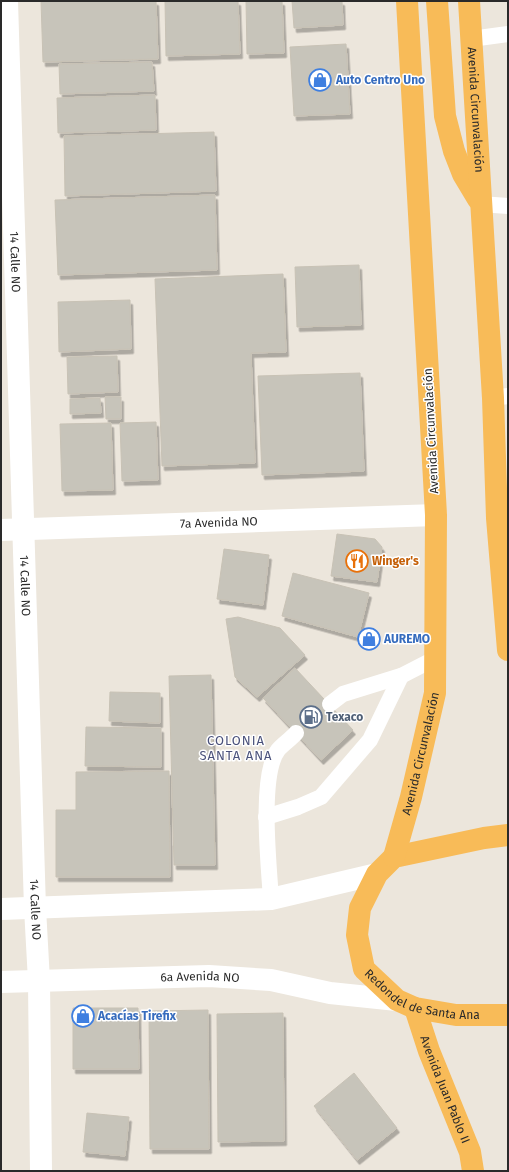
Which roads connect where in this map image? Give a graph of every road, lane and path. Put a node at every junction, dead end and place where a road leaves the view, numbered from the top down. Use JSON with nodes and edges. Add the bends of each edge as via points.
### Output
{"nodes":[{"id":1,"x":7,"y":1,"type":"edge"},
{"id":2,"x":407,"y":1,"type":"edge"},
{"id":3,"x":437,"y":1,"type":"edge"},
{"id":4,"x":469,"y":1,"type":"edge"},
{"id":5,"x":508,"y":34,"type":"edge"},
{"id":6,"x":471,"y":39,"type":"junction"},
{"id":7,"x":7,"y":163,"type":"edge"},
{"id":8,"x":480,"y":204,"type":"junction"},
{"id":9,"x":508,"y":206,"type":"edge"},
{"id":10,"x":500,"y":397,"type":"edge"},
{"id":11,"x":436,"y":515,"type":"junction"},
{"id":12,"x":502,"y":517,"type":"edge"},
{"id":13,"x":1,"y":530,"type":"edge"},
{"id":14,"x":23,"y":530,"type":"junction"},
{"id":15,"x":508,"y":650,"type":"edge"},
{"id":16,"x":436,"y":658,"type":"junction"},
{"id":17,"x":401,"y":676,"type":"junction"},
{"id":18,"x":330,"y":704,"type":"dead end"},
{"id":19,"x":296,"y":733,"type":"dead end"},
{"id":20,"x":266,"y":817,"type":"junction"},
{"id":21,"x":508,"y":835,"type":"edge"},
{"id":22,"x":394,"y":857,"type":"junction"},
{"id":23,"x":377,"y":874,"type":"junction"},
{"id":24,"x":270,"y":899,"type":"junction"},
{"id":25,"x":35,"y":908,"type":"junction"},
{"id":26,"x":1,"y":909,"type":"edge"},
{"id":27,"x":39,"y":981,"type":"junction"},
{"id":28,"x":1,"y":982,"type":"edge"},
{"id":29,"x":406,"y":1004,"type":"junction"},
{"id":30,"x":508,"y":1015,"type":"edge"},
{"id":31,"x":41,"y":1171,"type":"edge"},
{"id":32,"x":473,"y":1171,"type":"edge"}],
"edges":[{"from":1,"to":7,"type":"street","name":"14 Calle NO"},
{"from":2,"to":11,"type":"highway","name":"Avenida Circunvalación"},
{"from":3,"to":8,"type":"highway","via":[[445,116],[449,136],[463,174]]},
{"from":4,"to":6,"type":"highway","name":"Avenida Circunvalación"},
{"from":5,"to":6,"type":"lane"},
{"from":6,"to":8,"type":"highway","name":"Avenida Circunvalación"},
{"from":7,"to":14,"type":"street","name":"14 Calle NO"},
{"from":8,"to":9,"type":"lane"},
{"from":8,"to":10,"type":"highway","name":"Avenida Circunvalación"},
{"from":10,"to":12,"type":"highway","name":"Avenida Circunvalación"},
{"from":11,"to":14,"type":"street","name":"7a Avenida NO"},
{"from":11,"to":16,"type":"highway","name":"Avenida Circunvalación"},
{"from":12,"to":15,"type":"highway","name":"Avenida Circunvalación"},
{"from":13,"to":14,"type":"street","name":"7a Avenida NO"},
{"from":14,"to":25,"type":"street","name":"14 Calle NO"},
{"from":16,"to":17,"type":"lane"},
{"from":16,"to":22,"type":"highway","name":"Avenida Circunvalación","via":[[435,693]]},
{"from":17,"to":18,"type":"lane","via":[[343,694]]},
{"from":17,"to":20,"type":"lane","via":[[370,740],[321,797]]},
{"from":19,"to":20,"type":"lane","via":[[278,751],[270,772]]},
{"from":20,"to":24,"type":"lane"},
{"from":21,"to":22,"type":"highway"},
{"from":22,"to":23,"type":"highway","name":"Redondel de Santa Ana"},
{"from":23,"to":24,"type":"street"},
{"from":23,"to":29,"type":"highway","name":"Redondel de Santa Ana","via":[[360,908],[357,935],[364,969]]},
{"from":24,"to":25,"type":"street"},
{"from":25,"to":26,"type":"street"},
{"from":25,"to":27,"type":"street","name":"14 Calle NO"},
{"from":27,"to":28,"type":"street","name":"6a Avenida NO"},
{"from":27,"to":29,"type":"street","name":"6a Avenida NO","via":[[209,976],[271,980],[330,993]]},
{"from":27,"to":31,"type":"street","name":"14 Calle NO"},
{"from":29,"to":30,"type":"highway","name":"Redondel de Santa Ana","via":[[456,1015]]},
{"from":29,"to":32,"type":"highway","name":"Avenida Juan Pablo II","via":[[429,1051],[470,1152]]}]}
